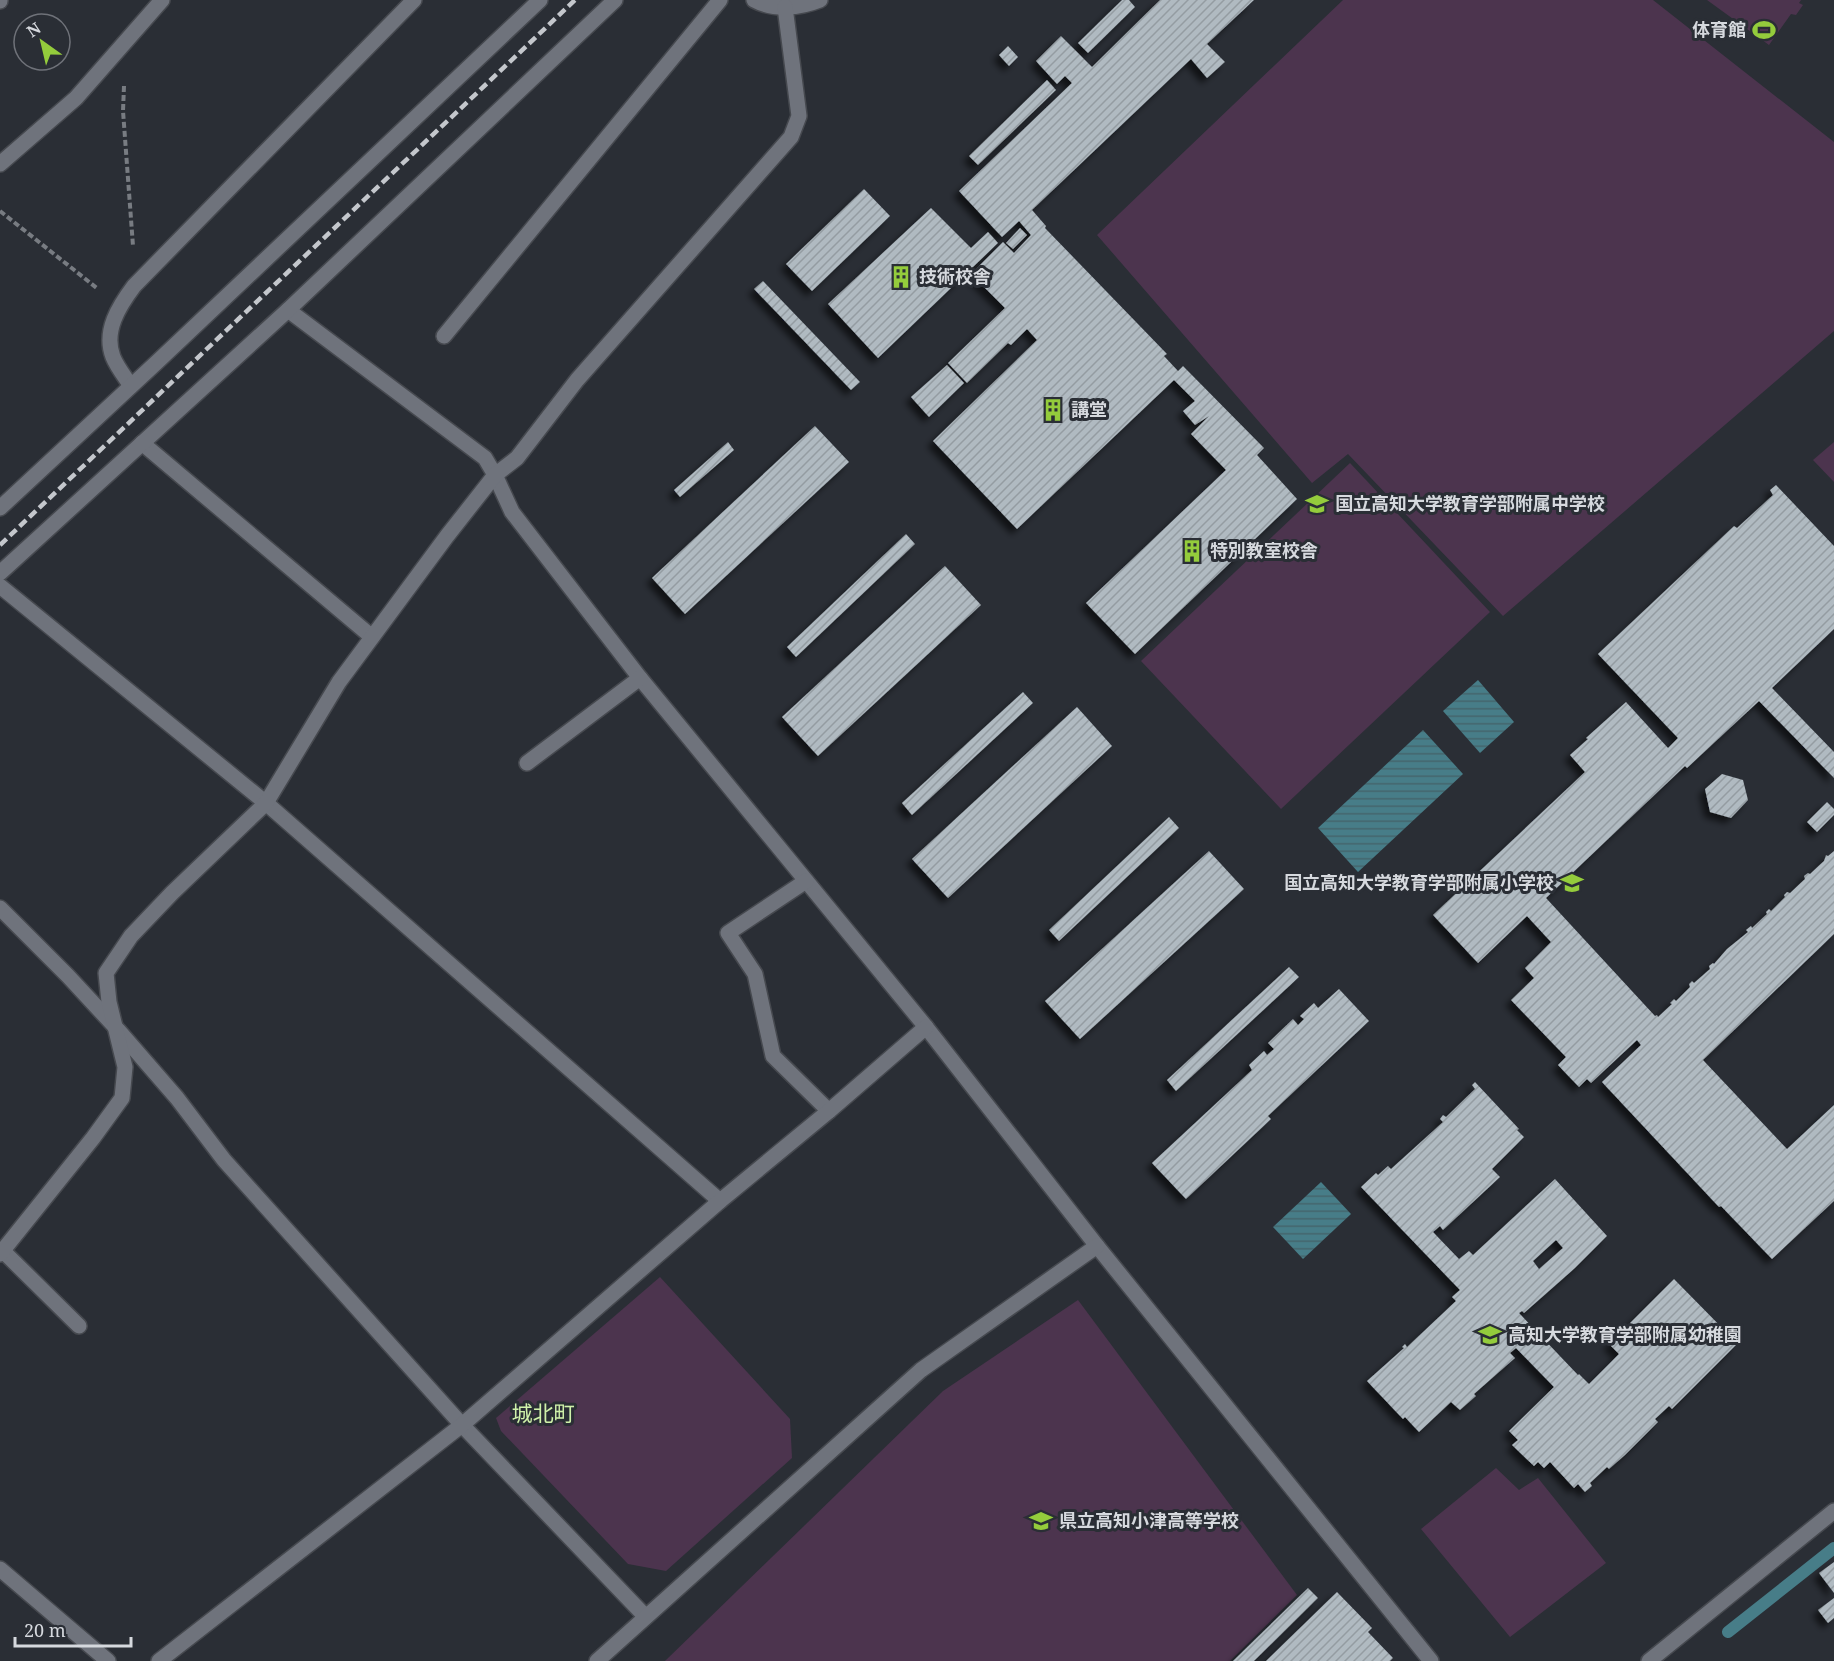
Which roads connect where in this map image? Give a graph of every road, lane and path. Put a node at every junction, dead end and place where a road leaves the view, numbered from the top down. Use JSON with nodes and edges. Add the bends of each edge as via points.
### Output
{"nodes":[{"id":1,"x":162,"y":0,"type":"edge"},
{"id":2,"x":414,"y":0,"type":"edge"},
{"id":3,"x":540,"y":0,"type":"edge"},
{"id":4,"x":615,"y":0,"type":"edge"},
{"id":5,"x":720,"y":0,"type":"edge"},
{"id":6,"x":754,"y":0,"type":"edge"},
{"id":7,"x":820,"y":0,"type":"edge"},
{"id":8,"x":785,"y":7,"type":"junction"},
{"id":9,"x":124,"y":84,"type":"dead end"},
{"id":10,"x":0,"y":164,"type":"edge"},
{"id":11,"x":0,"y":211,"type":"edge"},
{"id":12,"x":131,"y":290,"type":"junction"},
{"id":13,"x":288,"y":310,"type":"junction"},
{"id":14,"x":444,"y":336,"type":"dead end"},
{"id":15,"x":131,"y":386,"type":"junction"},
{"id":16,"x":142,"y":443,"type":"junction"},
{"id":17,"x":495,"y":475,"type":"junction"},
{"id":18,"x":0,"y":508,"type":"edge"},
{"id":19,"x":0,"y":573,"type":"edge"},
{"id":20,"x":0,"y":586,"type":"edge"},
{"id":21,"x":372,"y":637,"type":"junction"},
{"id":22,"x":640,"y":678,"type":"junction"},
{"id":23,"x":527,"y":763,"type":"dead end"},
{"id":24,"x":266,"y":803,"type":"junction"},
{"id":25,"x":806,"y":881,"type":"junction"},
{"id":26,"x":0,"y":908,"type":"edge"},
{"id":27,"x":926,"y":1027,"type":"junction"},
{"id":28,"x":118,"y":1030,"type":"junction"},
{"id":29,"x":829,"y":1111,"type":"junction"},
{"id":30,"x":720,"y":1202,"type":"junction"},
{"id":31,"x":1097,"y":1246,"type":"junction"},
{"id":32,"x":1,"y":1252,"type":"edge"},
{"id":33,"x":79,"y":1326,"type":"dead end"},
{"id":34,"x":462,"y":1425,"type":"junction"},
{"id":35,"x":1834,"y":1511,"type":"edge"},
{"id":36,"x":0,"y":1569,"type":"edge"},
{"id":37,"x":645,"y":1616,"type":"junction"},
{"id":38,"x":108,"y":1661,"type":"edge"},
{"id":39,"x":159,"y":1661,"type":"edge"},
{"id":40,"x":597,"y":1661,"type":"edge"},
{"id":41,"x":1431,"y":1661,"type":"edge"},
{"id":42,"x":1649,"y":1661,"type":"edge"}],
"edges":[{"from":1,"to":10,"type":"street","via":[[76,98]]},
{"from":2,"to":12,"type":"street"},
{"from":3,"to":15,"type":"street"},
{"from":4,"to":13,"type":"street"},
{"from":5,"to":14,"type":"street"},
{"from":6,"to":8,"type":"street","via":[[764,6]]},
{"from":7,"to":8,"type":"street"},
{"from":8,"to":17,"type":"street","via":[[798,116],[791,137],[576,380],[517,458]]},
{"from":9,"to":12,"type":"path","via":[[132,218]]},
{"from":11,"to":12,"type":"path","via":[[99,290]]},
{"from":12,"to":15,"type":"street","via":[[110,333],[113,357]]},
{"from":13,"to":16,"type":"street"},
{"from":13,"to":17,"type":"street","via":[[485,458]]},
{"from":15,"to":18,"type":"street"},
{"from":16,"to":19,"type":"street"},
{"from":16,"to":21,"type":"street"},
{"from":17,"to":21,"type":"street"},
{"from":17,"to":22,"type":"street","via":[[512,512]]},
{"from":20,"to":24,"type":"street"},
{"from":21,"to":24,"type":"street","via":[[339,682]]},
{"from":22,"to":23,"type":"street"},
{"from":22,"to":25,"type":"street"},
{"from":24,"to":28,"type":"street","via":[[131,936],[106,973]]},
{"from":24,"to":30,"type":"street"},
{"from":25,"to":27,"type":"street"},
{"from":25,"to":29,"type":"street","via":[[728,933],[755,974],[773,1056]]},
{"from":26,"to":28,"type":"street"},
{"from":27,"to":29,"type":"street"},
{"from":27,"to":31,"type":"street"},
{"from":28,"to":32,"type":"street","via":[[125,1067],[122,1098]]},
{"from":28,"to":34,"type":"street","via":[[224,1160]]},
{"from":29,"to":30,"type":"street"},
{"from":30,"to":34,"type":"street"},
{"from":31,"to":37,"type":"street","via":[[921,1370]]},
{"from":31,"to":41,"type":"street"},
{"from":32,"to":33,"type":"street"},
{"from":34,"to":37,"type":"street"},
{"from":34,"to":39,"type":"street"},
{"from":35,"to":42,"type":"street"},
{"from":36,"to":38,"type":"street"},
{"from":37,"to":40,"type":"street"}]}
